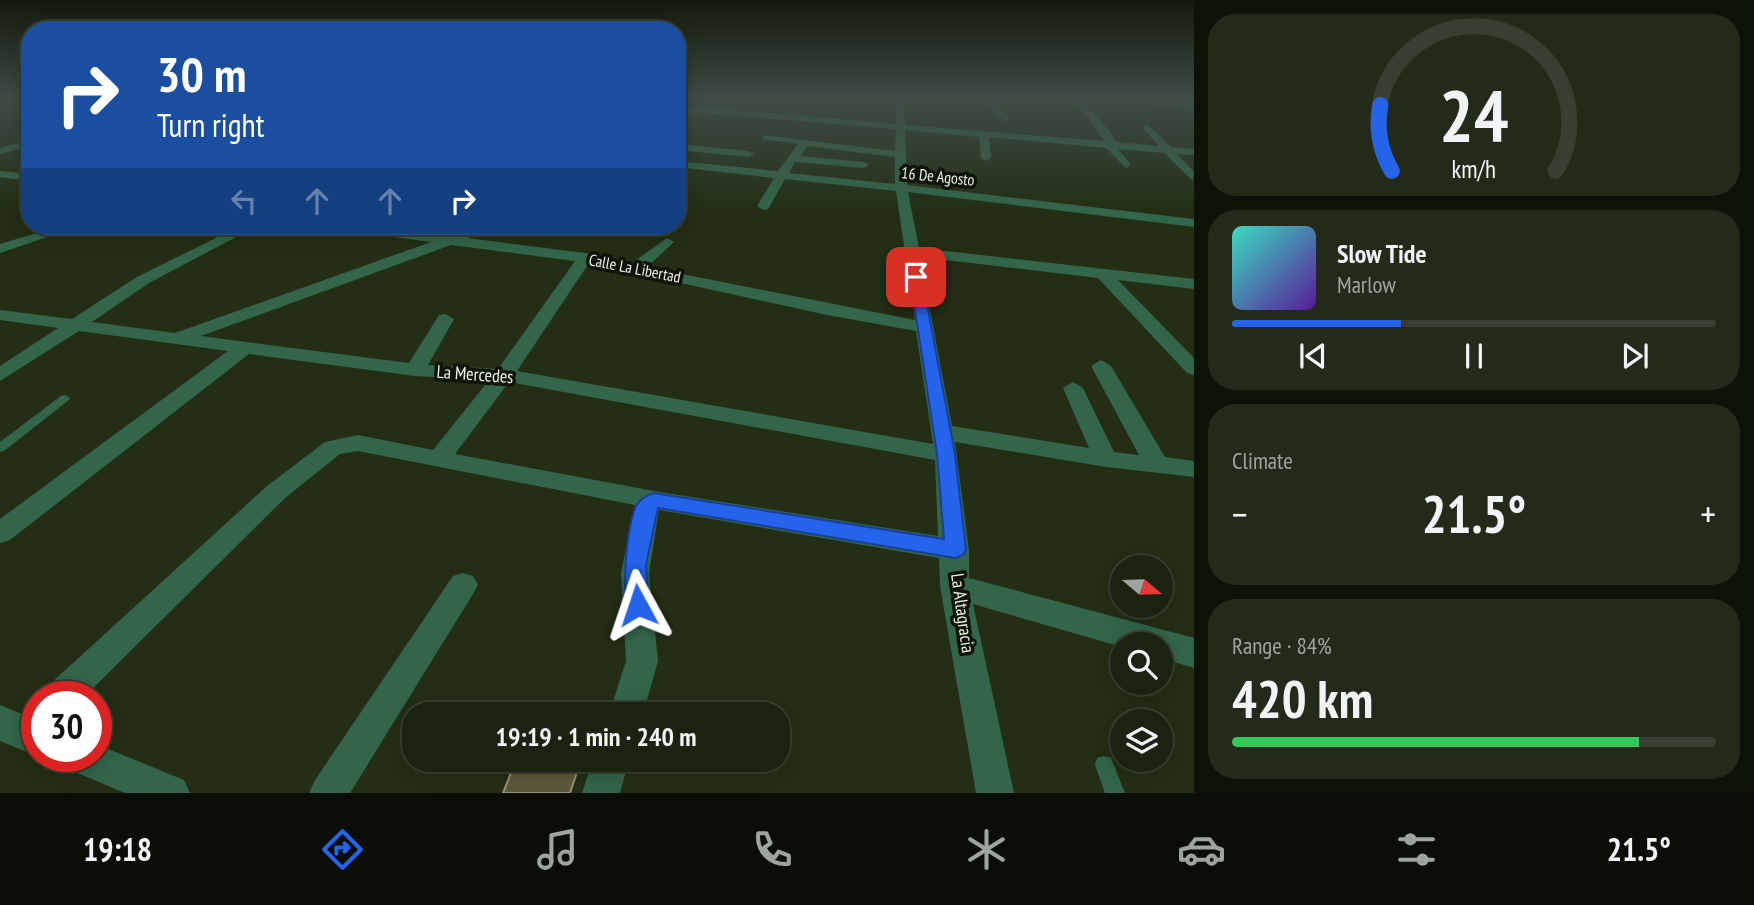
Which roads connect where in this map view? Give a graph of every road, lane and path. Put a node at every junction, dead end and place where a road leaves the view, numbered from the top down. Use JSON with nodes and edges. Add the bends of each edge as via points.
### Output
{"nodes":[{"id":1,"x":766,"y":137,"type":"dead end"},
{"id":2,"x":900,"y":137,"type":"edge"},
{"id":3,"x":984,"y":137,"type":"edge"},
{"id":4,"x":1041,"y":137,"type":"edge"},
{"id":5,"x":1106,"y":137,"type":"edge"},
{"id":6,"x":1156,"y":137,"type":"edge"},
{"id":7,"x":806,"y":142,"type":"junction"},
{"id":8,"x":1110,"y":143,"type":"junction"},
{"id":9,"x":21,"y":145,"type":"edge"},
{"id":10,"x":686,"y":148,"type":"edge"},
{"id":11,"x":1166,"y":149,"type":"junction"},
{"id":12,"x":0,"y":151,"type":"edge"},
{"id":13,"x":1194,"y":152,"type":"edge"},
{"id":14,"x":749,"y":154,"type":"dead end"},
{"id":15,"x":901,"y":155,"type":"junction"},
{"id":16,"x":792,"y":158,"type":"junction"},
{"id":17,"x":986,"y":158,"type":"dead end"},
{"id":18,"x":1126,"y":164,"type":"dead end"},
{"id":19,"x":686,"y":165,"type":"edge"},
{"id":20,"x":864,"y":165,"type":"dead end"},
{"id":21,"x":0,"y":174,"type":"edge"},
{"id":22,"x":783,"y":175,"type":"junction"},
{"id":23,"x":21,"y":177,"type":"edge"},
{"id":24,"x":1193,"y":178,"type":"edge"},
{"id":25,"x":901,"y":187,"type":"junction"},
{"id":26,"x":763,"y":206,"type":"dead end"},
{"id":27,"x":1194,"y":223,"type":"edge"},
{"id":28,"x":44,"y":235,"type":"edge"},
{"id":29,"x":232,"y":235,"type":"edge"},
{"id":30,"x":403,"y":235,"type":"edge"},
{"id":31,"x":462,"y":235,"type":"edge"},
{"id":32,"x":444,"y":241,"type":"junction"},
{"id":33,"x":667,"y":242,"type":"dead end"},
{"id":34,"x":0,"y":249,"type":"edge"},
{"id":35,"x":912,"y":252,"type":"junction"},
{"id":36,"x":585,"y":258,"type":"junction"},
{"id":37,"x":636,"y":268,"type":"junction"},
{"id":38,"x":1102,"y":273,"type":"junction"},
{"id":39,"x":1194,"y":284,"type":"edge"},
{"id":40,"x":0,"y":315,"type":"edge"},
{"id":41,"x":444,"y":319,"type":"dead end"},
{"id":42,"x":77,"y":326,"type":"junction"},
{"id":43,"x":925,"y":327,"type":"junction"},
{"id":44,"x":176,"y":338,"type":"junction"},
{"id":45,"x":244,"y":348,"type":"junction"},
{"id":46,"x":1101,"y":366,"type":"dead end"},
{"id":47,"x":1194,"y":369,"type":"edge"},
{"id":48,"x":415,"y":370,"type":"junction"},
{"id":49,"x":0,"y":375,"type":"edge"},
{"id":50,"x":504,"y":375,"type":"junction"},
{"id":51,"x":1073,"y":388,"type":"dead end"},
{"id":52,"x":65,"y":398,"type":"dead end"},
{"id":53,"x":944,"y":443,"type":"junction"},
{"id":54,"x":0,"y":448,"type":"edge"},
{"id":55,"x":1106,"y":459,"type":"junction"},
{"id":56,"x":438,"y":460,"type":"junction"},
{"id":57,"x":1157,"y":465,"type":"junction"},
{"id":58,"x":1194,"y":469,"type":"edge"},
{"id":59,"x":654,"y":500,"type":"junction"},
{"id":60,"x":0,"y":533,"type":"edge"},
{"id":61,"x":955,"y":550,"type":"junction"},
{"id":62,"x":463,"y":585,"type":"dead end"},
{"id":63,"x":956,"y":586,"type":"junction"},
{"id":64,"x":1194,"y":653,"type":"edge"},
{"id":65,"x":78,"y":681,"type":"edge"},
{"id":66,"x":630,"y":702,"type":"edge"},
{"id":67,"x":1104,"y":765,"type":"dead end"},
{"id":68,"x":112,"y":769,"type":"edge"},
{"id":69,"x":607,"y":772,"type":"edge"},
{"id":70,"x":171,"y":793,"type":"edge"},
{"id":71,"x":328,"y":793,"type":"edge"},
{"id":72,"x":601,"y":793,"type":"edge"},
{"id":73,"x":995,"y":793,"type":"edge"},
{"id":74,"x":1115,"y":793,"type":"edge"}],
"edges":[{"from":1,"to":7,"type":"street"},
{"from":2,"to":15,"type":"street","name":"La Altagracia"},
{"from":3,"to":17,"type":"street"},
{"from":4,"to":8,"type":"street"},
{"from":5,"to":8,"type":"street"},
{"from":6,"to":11,"type":"street"},
{"from":7,"to":15,"type":"street"},
{"from":7,"to":16,"type":"street"},
{"from":8,"to":11,"type":"street"},
{"from":8,"to":18,"type":"street"},
{"from":9,"to":12,"type":"street"},
{"from":10,"to":14,"type":"street"},
{"from":11,"to":13,"type":"street"},
{"from":11,"to":24,"type":"street"},
{"from":15,"to":25,"type":"street","name":"La Altagracia"},
{"from":16,"to":20,"type":"street"},
{"from":16,"to":22,"type":"street"},
{"from":19,"to":22,"type":"street","name":"16 De Agosto"},
{"from":21,"to":23,"type":"street"},
{"from":22,"to":25,"type":"street","name":"16 De Agosto"},
{"from":22,"to":26,"type":"street"},
{"from":25,"to":27,"type":"street","name":"16 De Agosto"},
{"from":25,"to":35,"type":"street","name":"La Altagracia"},
{"from":28,"to":34,"type":"street"},
{"from":29,"to":42,"type":"street","via":[[143,280]]},
{"from":30,"to":32,"type":"street","name":"Calle La Libertad"},
{"from":31,"to":32,"type":"street"},
{"from":32,"to":36,"type":"street","name":"Calle La Libertad"},
{"from":32,"to":44,"type":"street"},
{"from":33,"to":37,"type":"street"},
{"from":35,"to":38,"type":"street"},
{"from":35,"to":43,"type":"street","name":"La Altagracia"},
{"from":36,"to":37,"type":"street","name":"Calle La Libertad"},
{"from":36,"to":50,"type":"street"},
{"from":37,"to":43,"type":"street","name":"Calle La Libertad"},
{"from":38,"to":39,"type":"street"},
{"from":38,"to":47,"type":"street"},
{"from":40,"to":42,"type":"street","name":"La Mercedes"},
{"from":41,"to":48,"type":"street"},
{"from":42,"to":44,"type":"street","name":"La Mercedes"},
{"from":42,"to":49,"type":"street"},
{"from":43,"to":53,"type":"street","name":"La Altagracia"},
{"from":44,"to":45,"type":"street","name":"La Mercedes"},
{"from":45,"to":48,"type":"street","name":"La Mercedes"},
{"from":45,"to":60,"type":"street"},
{"from":46,"to":57,"type":"street"},
{"from":48,"to":50,"type":"street","name":"La Mercedes"},
{"from":50,"to":53,"type":"street","name":"La Mercedes"},
{"from":50,"to":56,"type":"street"},
{"from":51,"to":55,"type":"street"},
{"from":52,"to":54,"type":"lane"},
{"from":53,"to":55,"type":"street","name":"La Mercedes"},
{"from":53,"to":61,"type":"street","name":"La Altagracia"},
{"from":55,"to":57,"type":"street","name":"La Mercedes"},
{"from":56,"to":59,"type":"street"},
{"from":56,"to":65,"type":"street","via":[[358,443],[333,447],[276,492]]},
{"from":57,"to":58,"type":"street","name":"La Mercedes"},
{"from":59,"to":61,"type":"street"},
{"from":59,"to":66,"type":"street","via":[[646,508],[635,573],[642,661]]},
{"from":61,"to":63,"type":"street","name":"La Altagracia"},
{"from":62,"to":71,"type":"street"},
{"from":63,"to":64,"type":"street"},
{"from":63,"to":73,"type":"street","name":"La Altagracia"},
{"from":67,"to":74,"type":"lane"},
{"from":68,"to":70,"type":"street"},
{"from":69,"to":72,"type":"street"}]}
